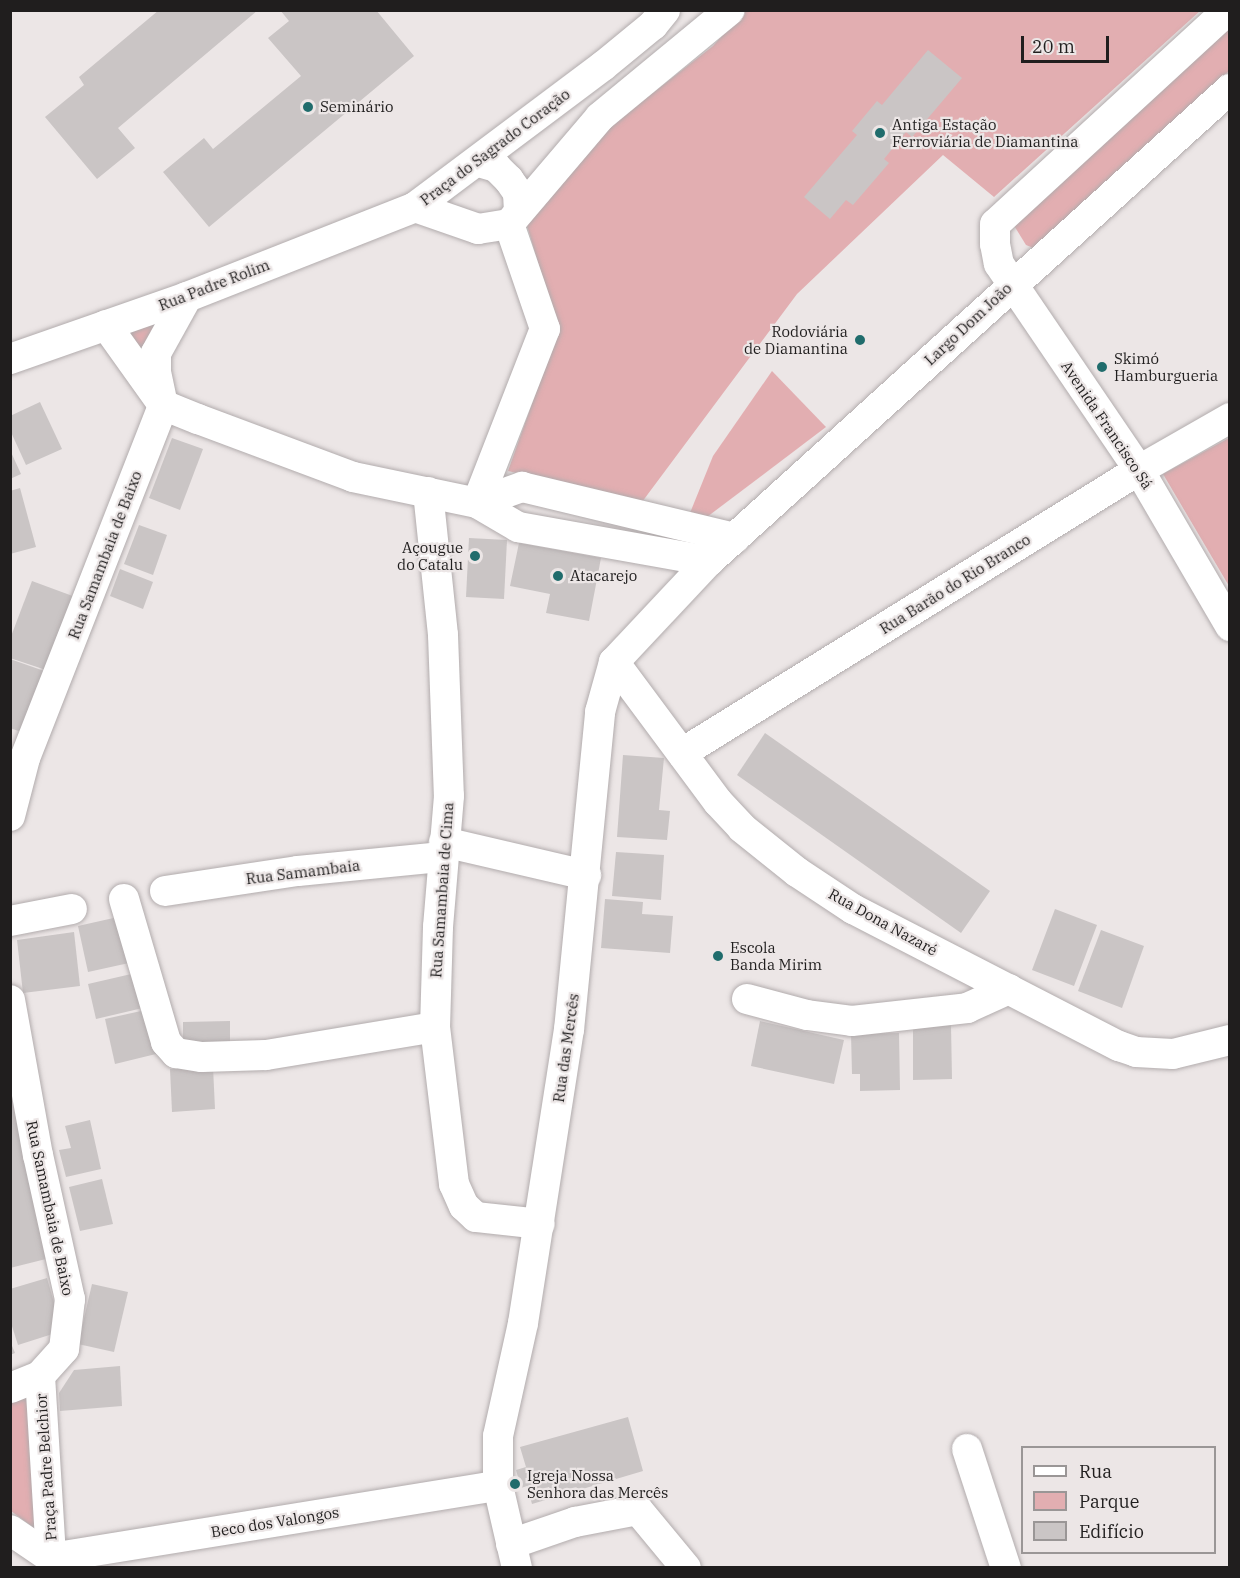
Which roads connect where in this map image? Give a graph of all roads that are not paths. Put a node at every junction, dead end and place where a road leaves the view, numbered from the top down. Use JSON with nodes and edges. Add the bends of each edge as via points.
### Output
{"nodes":[{"id":1,"x":665,"y":10,"type":"edge"},
{"id":2,"x":730,"y":10,"type":"edge"},
{"id":3,"x":1228,"y":10,"type":"edge"},
{"id":4,"x":1230,"y":89,"type":"edge"},
{"id":5,"x":479,"y":162,"type":"junction"},
{"id":6,"x":415,"y":207,"type":"junction"},
{"id":7,"x":514,"y":217,"type":"junction"},
{"id":8,"x":1011,"y":283,"type":"junction"},
{"id":9,"x":187,"y":297,"type":"junction"},
{"id":10,"x":106,"y":325,"type":"junction"},
{"id":11,"x":13,"y":354,"type":"edge"},
{"id":12,"x":163,"y":405,"type":"junction"},
{"id":13,"x":1230,"y":418,"type":"edge"},
{"id":14,"x":1139,"y":470,"type":"junction"},
{"id":15,"x":428,"y":492,"type":"junction"},
{"id":16,"x":477,"y":503,"type":"junction"},
{"id":17,"x":735,"y":538,"type":"junction"},
{"id":18,"x":709,"y":561,"type":"junction"},
{"id":19,"x":1230,"y":626,"type":"edge"},
{"id":20,"x":614,"y":662,"type":"junction"},
{"id":21,"x":682,"y":753,"type":"junction"},
{"id":22,"x":18,"y":760,"type":"edge"},
{"id":23,"x":10,"y":816,"type":"edge"},
{"id":24,"x":443,"y":849,"type":"junction"},
{"id":25,"x":586,"y":874,"type":"junction"},
{"id":26,"x":165,"y":891,"type":"dead end"},
{"id":27,"x":124,"y":899,"type":"dead end"},
{"id":28,"x":72,"y":909,"type":"dead end"},
{"id":29,"x":10,"y":921,"type":"edge"},
{"id":30,"x":1009,"y":989,"type":"junction"},
{"id":31,"x":747,"y":999,"type":"dead end"},
{"id":32,"x":10,"y":1000,"type":"edge"},
{"id":33,"x":435,"y":1027,"type":"junction"},
{"id":34,"x":1230,"y":1040,"type":"edge"},
{"id":35,"x":540,"y":1224,"type":"junction"},
{"id":36,"x":40,"y":1376,"type":"junction"},
{"id":37,"x":10,"y":1388,"type":"edge"},
{"id":38,"x":967,"y":1449,"type":"dead end"},
{"id":39,"x":498,"y":1486,"type":"junction"},
{"id":40,"x":10,"y":1530,"type":"edge"},
{"id":41,"x":514,"y":1556,"type":"edge"},
{"id":42,"x":58,"y":1563,"type":"edge"},
{"id":43,"x":686,"y":1568,"type":"edge"},
{"id":44,"x":1006,"y":1568,"type":"edge"}],
"edges":[{"from":1,"to":5,"type":"street","name":"Praça do Sagrado Coração","via":[[653,26]]},
{"from":2,"to":7,"type":"street","via":[[600,117]]},
{"from":3,"to":8,"type":"street","name":"Avenida Francisco Sá","via":[[995,224],[999,264]]},
{"from":4,"to":8,"type":"street","name":"Largo Dom João"},
{"from":5,"to":6,"type":"street","name":"Praça do Sagrado Coração"},
{"from":5,"to":7,"type":"street","via":[[496,167],[518,193]]},
{"from":6,"to":7,"type":"street","name":"Praça do Sagrado Coração","via":[[478,229]]},
{"from":6,"to":9,"type":"street","name":"Rua Padre Rolim"},
{"from":7,"to":16,"type":"street","via":[[545,329]]},
{"from":8,"to":14,"type":"street","name":"Avenida Francisco Sá"},
{"from":8,"to":17,"type":"street","name":"Largo Dom João"},
{"from":9,"to":10,"type":"street","name":"Rua Padre Rolim"},
{"from":9,"to":12,"type":"street","via":[[156,353]]},
{"from":10,"to":11,"type":"street","name":"Rua Padre Rolim"},
{"from":10,"to":12,"type":"street"},
{"from":12,"to":15,"type":"street","via":[[353,477]]},
{"from":12,"to":22,"type":"street","name":"Rua Samambaia de Baixo"},
{"from":13,"to":14,"type":"street","name":"Rua Barão do Rio Branco"},
{"from":14,"to":19,"type":"street","name":"Avenida Francisco Sá"},
{"from":14,"to":21,"type":"street","name":"Rua Barão do Rio Branco"},
{"from":15,"to":16,"type":"street"},
{"from":15,"to":24,"type":"street","name":"Rua Samambaia de Cima","via":[[443,635],[449,796]]},
{"from":16,"to":17,"type":"street","via":[[522,488]]},
{"from":16,"to":18,"type":"street","via":[[518,527]]},
{"from":17,"to":18,"type":"street","name":"Largo Dom João"},
{"from":18,"to":20,"type":"street","name":"Rua das Mercês"},
{"from":20,"to":21,"type":"street","name":"Rua Dona Nazaré"},
{"from":20,"to":25,"type":"street","name":"Rua das Mercês","via":[[600,712]]},
{"from":21,"to":30,"type":"street","name":"Rua Dona Nazaré","via":[[742,828],[797,872],[892,931]]},
{"from":22,"to":23,"type":"street","name":"Rua Samambaia de Baixo"},
{"from":24,"to":25,"type":"street","name":"Rua Samambaia"},
{"from":24,"to":26,"type":"street","name":"Rua Samambaia"},
{"from":24,"to":33,"type":"street","name":"Rua Samambaia de Cima"},
{"from":25,"to":35,"type":"street","name":"Rua das Mercês","via":[[569,1030]]},
{"from":27,"to":33,"type":"street","via":[[166,1042],[176,1053],[202,1057],[266,1055]]},
{"from":28,"to":29,"type":"street"},
{"from":30,"to":31,"type":"street","via":[[967,1008],[862,1020],[807,1015]]},
{"from":30,"to":34,"type":"street","name":"Rua Dona Nazaré","via":[[1136,1052],[1173,1054]]},
{"from":32,"to":36,"type":"street","name":"Rua Samambaia de Baixo","via":[[38,1155],[70,1299],[64,1349]]},
{"from":33,"to":35,"type":"street","name":"Rua Samambaia de Cima","via":[[454,1184],[464,1206],[476,1217]]},
{"from":35,"to":39,"type":"street","name":"Rua das Mercês","via":[[498,1436]]},
{"from":36,"to":37,"type":"street","name":"Rua Samambaia de Baixo"},
{"from":36,"to":42,"type":"street","name":"Praça Padre Belchior"},
{"from":38,"to":44,"type":"street"},
{"from":39,"to":41,"type":"street","name":"Rua das Mercês"},
{"from":39,"to":42,"type":"street","name":"Beco dos Valongos"},
{"from":40,"to":42,"type":"street"},
{"from":41,"to":43,"type":"street","via":[[574,1521],[638,1510]]}]}
